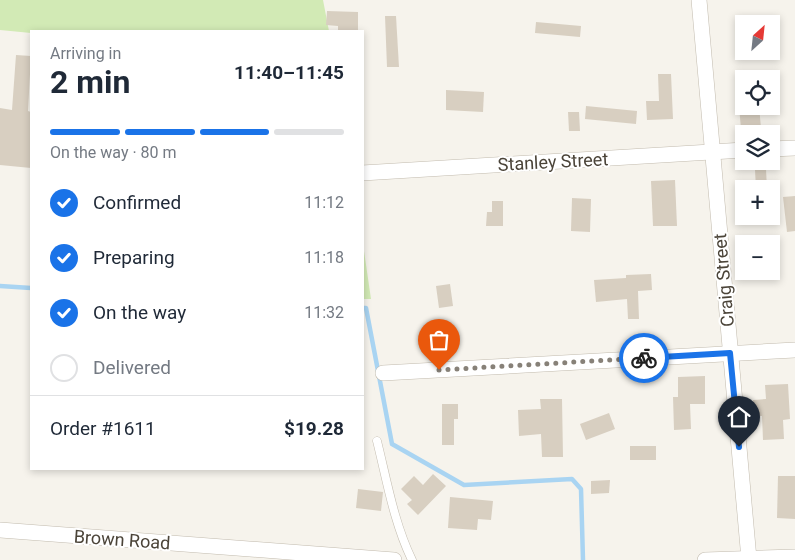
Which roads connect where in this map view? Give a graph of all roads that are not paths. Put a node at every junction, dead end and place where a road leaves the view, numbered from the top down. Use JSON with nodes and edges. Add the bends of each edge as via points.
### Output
{"nodes":[{"id":1,"x":699,"y":0,"type":"edge"},
{"id":2,"x":795,"y":148,"type":"edge"},
{"id":3,"x":780,"y":149,"type":"edge"},
{"id":4,"x":735,"y":151,"type":"edge"},
{"id":5,"x":712,"y":152,"type":"junction"},
{"id":6,"x":364,"y":173,"type":"edge"},
{"id":7,"x":795,"y":350,"type":"edge"},
{"id":8,"x":730,"y":353,"type":"junction"},
{"id":9,"x":384,"y":373,"type":"dead end"},
{"id":10,"x":376,"y":441,"type":"dead end"},
{"id":11,"x":0,"y":530,"type":"edge"},
{"id":12,"x":795,"y":557,"type":"edge"},
{"id":13,"x":749,"y":559,"type":"edge"},
{"id":14,"x":394,"y":560,"type":"edge"},
{"id":15,"x":412,"y":560,"type":"edge"},
{"id":16,"x":705,"y":560,"type":"edge"}],
"edges":[{"from":1,"to":5,"type":"street","name":"Craig Street"},
{"from":2,"to":3,"type":"street"},
{"from":4,"to":5,"type":"street","name":"Stanley Street"},
{"from":5,"to":6,"type":"street","name":"Stanley Street"},
{"from":5,"to":8,"type":"street","name":"Craig Street"},
{"from":7,"to":8,"type":"street"},
{"from":8,"to":9,"type":"street"},
{"from":8,"to":13,"type":"street","name":"Craig Street"},
{"from":10,"to":15,"type":"lane","via":[[403,542]]},
{"from":11,"to":14,"type":"street","name":"Brown Road"},
{"from":12,"to":13,"type":"street"},
{"from":13,"to":16,"type":"street"}]}
